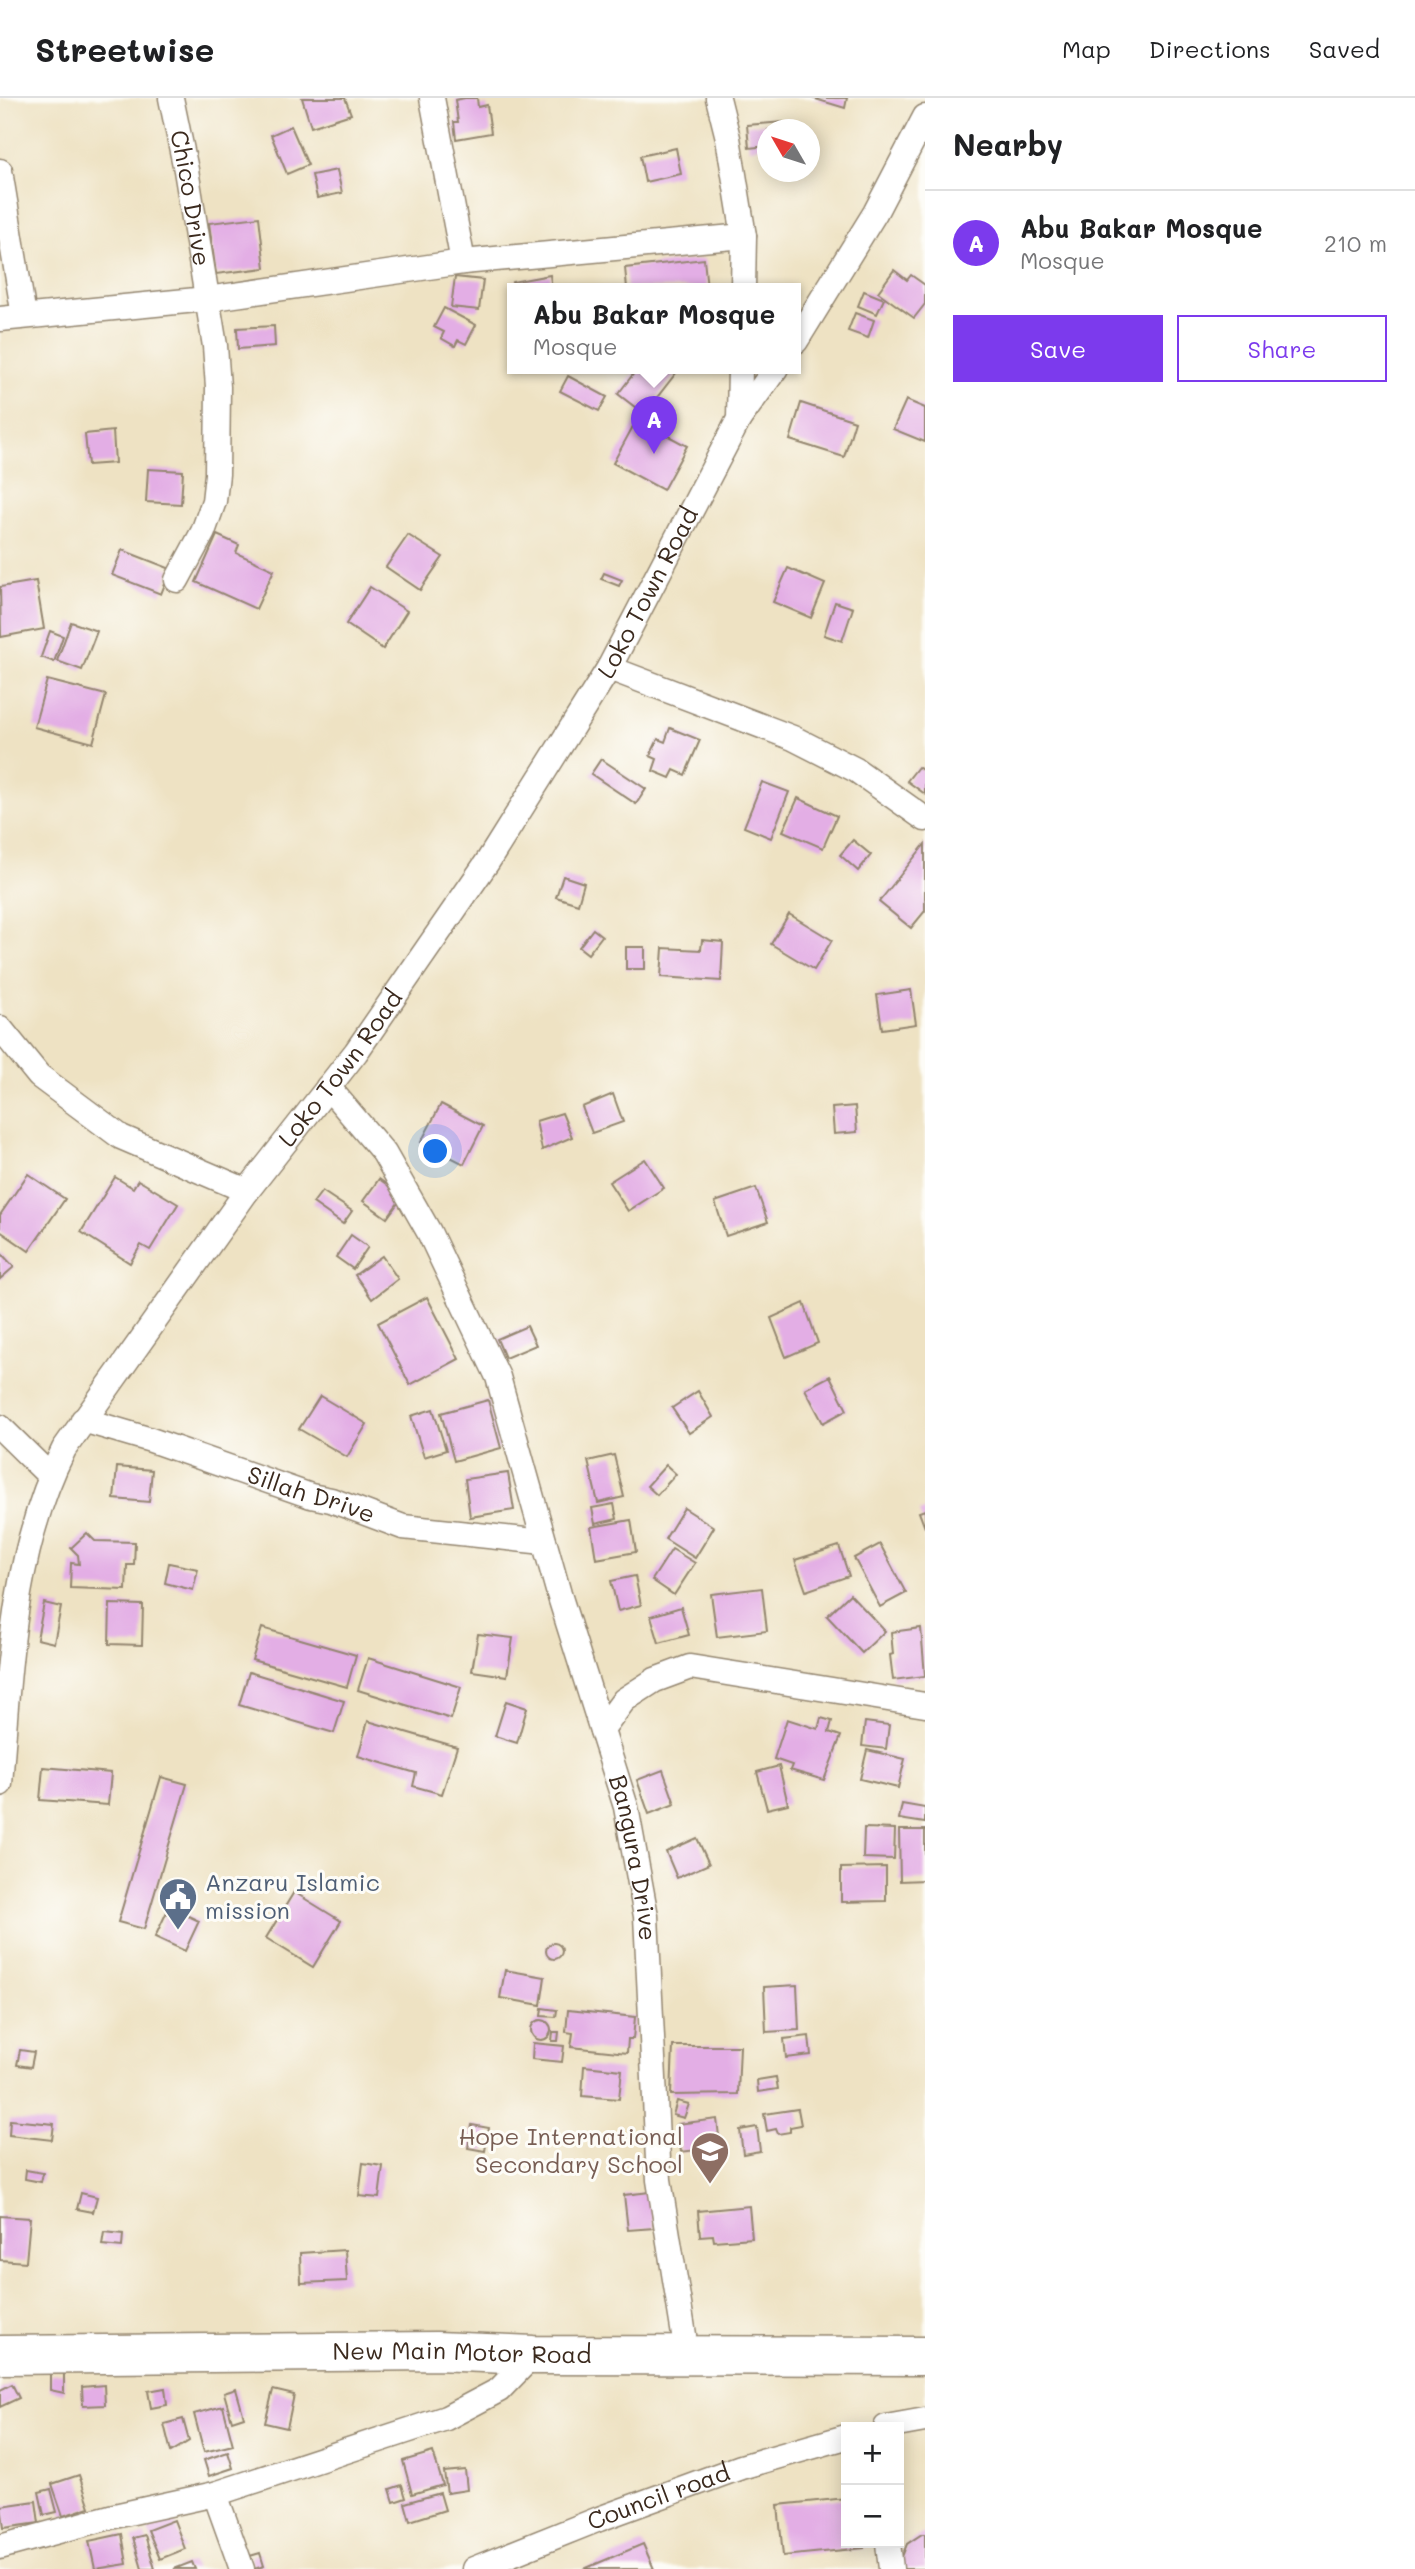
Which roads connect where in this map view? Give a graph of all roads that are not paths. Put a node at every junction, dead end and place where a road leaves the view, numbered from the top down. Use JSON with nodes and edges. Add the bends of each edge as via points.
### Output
{"nodes":[{"id":1,"x":171,"y":98,"type":"edge"},
{"id":2,"x":432,"y":98,"type":"edge"},
{"id":3,"x":718,"y":98,"type":"edge"},
{"id":4,"x":925,"y":117,"type":"edge"},
{"id":5,"x":916,"y":150,"type":"edge"},
{"id":6,"x":0,"y":171,"type":"edge"},
{"id":7,"x":744,"y":236,"type":"junction"},
{"id":8,"x":463,"y":262,"type":"junction"},
{"id":9,"x":743,"y":283,"type":"edge"},
{"id":10,"x":207,"y":299,"type":"junction"},
{"id":11,"x":12,"y":317,"type":"edge"},
{"id":12,"x":801,"y":333,"type":"edge"},
{"id":13,"x":740,"y":374,"type":"edge"},
{"id":14,"x":772,"y":374,"type":"edge"},
{"id":15,"x":739,"y":419,"type":"junction"},
{"id":16,"x":177,"y":580,"type":"dead end"},
{"id":17,"x":609,"y":668,"type":"junction"},
{"id":18,"x":925,"y":819,"type":"edge"},
{"id":19,"x":0,"y":1028,"type":"edge"},
{"id":20,"x":328,"y":1087,"type":"junction"},
{"id":21,"x":247,"y":1191,"type":"junction"},
{"id":22,"x":83,"y":1420,"type":"junction"},
{"id":23,"x":0,"y":1427,"type":"edge"},
{"id":24,"x":50,"y":1476,"type":"junction"},
{"id":25,"x":544,"y":1542,"type":"junction"},
{"id":26,"x":925,"y":1704,"type":"edge"},
{"id":27,"x":602,"y":1730,"type":"junction"},
{"id":28,"x":0,"y":1784,"type":"edge"},
{"id":29,"x":925,"y":2332,"type":"edge"},
{"id":30,"x":0,"y":2334,"type":"edge"},
{"id":31,"x":684,"y":2335,"type":"junction"},
{"id":32,"x":0,"y":2355,"type":"edge"},
{"id":33,"x":533,"y":2355,"type":"junction"},
{"id":34,"x":925,"y":2356,"type":"edge"},
{"id":35,"x":925,"y":2420,"type":"edge"},
{"id":36,"x":904,"y":2424,"type":"edge"},
{"id":37,"x":841,"y":2438,"type":"edge"},
{"id":38,"x":215,"y":2494,"type":"junction"},
{"id":39,"x":0,"y":2547,"type":"edge"},
{"id":40,"x":889,"y":2548,"type":"edge"},
{"id":41,"x":242,"y":2569,"type":"edge"},
{"id":42,"x":474,"y":2569,"type":"edge"},
{"id":43,"x":891,"y":2569,"type":"edge"}],
"edges":[{"from":1,"to":10,"type":"street","name":"Chico Drive"},
{"from":2,"to":8,"type":"street"},
{"from":3,"to":7,"type":"street"},
{"from":4,"to":5,"type":"street"},
{"from":5,"to":12,"type":"street"},
{"from":6,"to":11,"type":"street"},
{"from":7,"to":8,"type":"street"},
{"from":7,"to":9,"type":"street"},
{"from":8,"to":10,"type":"street"},
{"from":10,"to":11,"type":"street"},
{"from":10,"to":16,"type":"street","name":"Chico Drive","via":[[218,387],[217,474],[210,515]]},
{"from":13,"to":15,"type":"street","name":"Loko Town Road"},
{"from":14,"to":15,"type":"street"},
{"from":15,"to":17,"type":"street","name":"Loko Town Road"},
{"from":17,"to":18,"type":"street","via":[[793,737],[856,770]]},
{"from":17,"to":20,"type":"street","name":"Loko Town Road","via":[[488,861]]},
{"from":19,"to":21,"type":"street","via":[[39,1076],[121,1137]]},
{"from":20,"to":21,"type":"street","name":"Loko Town Road"},
{"from":20,"to":25,"type":"street","name":"Bangura Drive","via":[[384,1153],[476,1327],[498,1377]]},
{"from":21,"to":22,"type":"street","name":"Loko Town Road"},
{"from":22,"to":24,"type":"street","name":"Loko Town Road"},
{"from":22,"to":25,"type":"street","name":"Sillah Drive","via":[[403,1527]]},
{"from":23,"to":24,"type":"street"},
{"from":24,"to":28,"type":"street","name":"Loko Town Road","via":[[15,1618]]},
{"from":25,"to":27,"type":"street","name":"Bangura Drive"},
{"from":26,"to":27,"type":"street","via":[[690,1667],[655,1680],[624,1700]]},
{"from":27,"to":31,"type":"street","name":"Bangura Drive","via":[[631,1830],[646,1916],[659,2180]]},
{"from":29,"to":31,"type":"highway","name":"New Main Motor Road"},
{"from":30,"to":31,"type":"highway","name":"New Main Motor Road"},
{"from":32,"to":33,"type":"highway","name":"New Main Motor Road","via":[[436,2351]]},
{"from":33,"to":34,"type":"highway","name":"New Main Motor Road"},
{"from":33,"to":38,"type":"street","via":[[499,2390],[446,2418]]},
{"from":35,"to":36,"type":"street"},
{"from":37,"to":42,"type":"street","name":"Council road","via":[[741,2467]]},
{"from":38,"to":39,"type":"street"},
{"from":38,"to":41,"type":"street"},
{"from":40,"to":43,"type":"street"}]}
